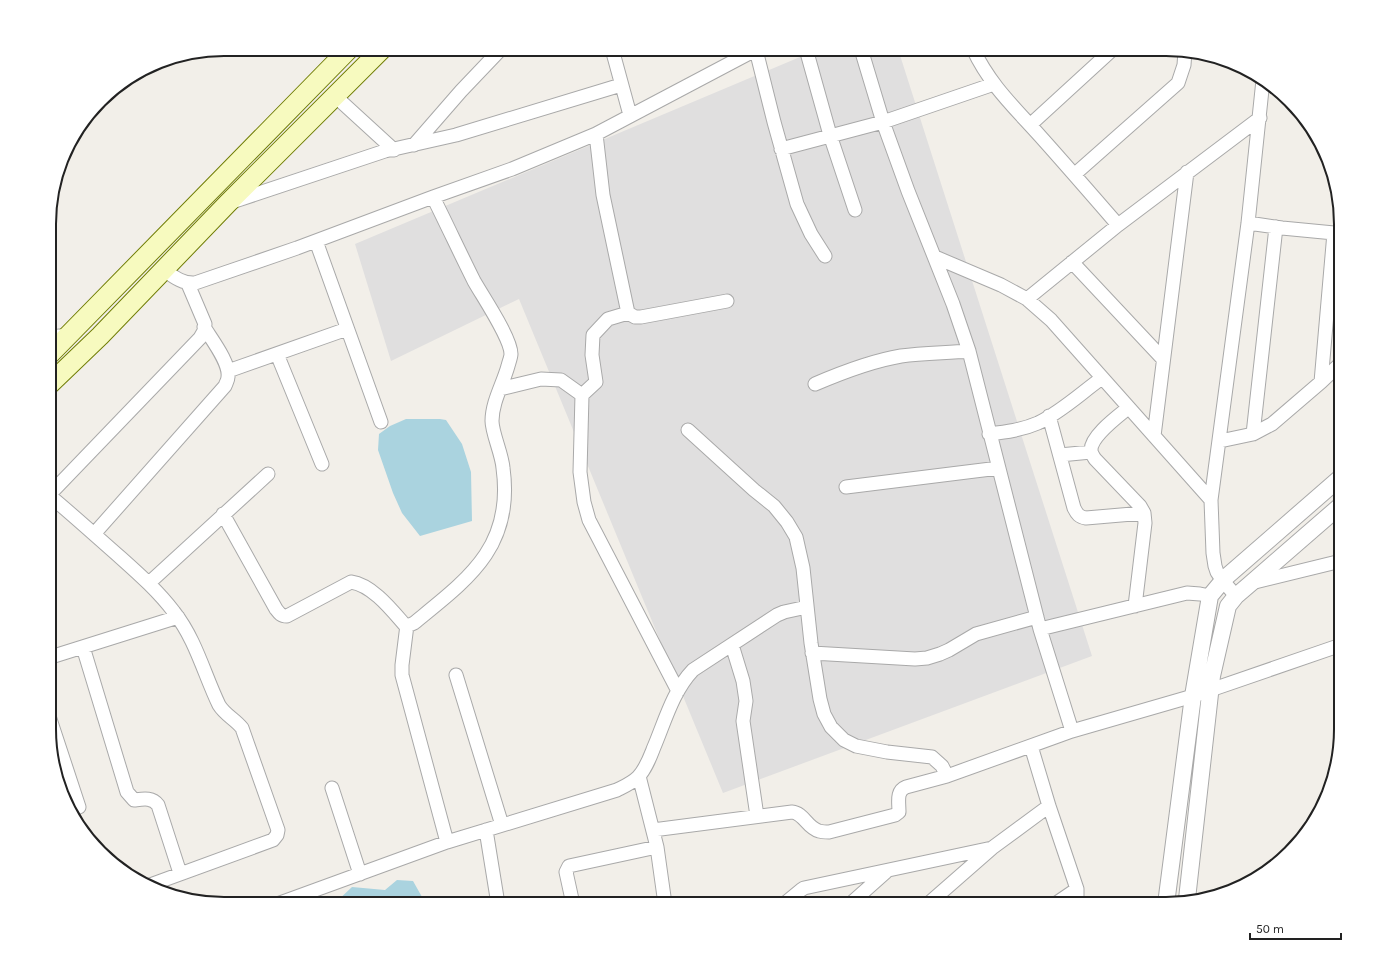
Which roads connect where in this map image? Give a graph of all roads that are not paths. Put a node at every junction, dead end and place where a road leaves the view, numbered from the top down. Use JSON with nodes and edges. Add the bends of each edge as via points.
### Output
{"nodes":[{"id":1,"x":342,"y":56,"type":"edge"},
{"id":2,"x":375,"y":56,"type":"edge"},
{"id":3,"x":494,"y":56,"type":"edge"},
{"id":4,"x":614,"y":56,"type":"edge"},
{"id":5,"x":745,"y":56,"type":"edge"},
{"id":6,"x":758,"y":56,"type":"edge"},
{"id":7,"x":808,"y":56,"type":"edge"},
{"id":8,"x":863,"y":56,"type":"edge"},
{"id":9,"x":977,"y":56,"type":"edge"},
{"id":10,"x":1104,"y":56,"type":"edge"},
{"id":11,"x":1185,"y":57,"type":"edge"},
{"id":12,"x":994,"y":84,"type":"junction"},
{"id":13,"x":621,"y":85,"type":"junction"},
{"id":14,"x":1262,"y":87,"type":"edge"},
{"id":15,"x":335,"y":96,"type":"junction"},
{"id":16,"x":630,"y":115,"type":"junction"},
{"id":17,"x":1260,"y":118,"type":"junction"},
{"id":18,"x":883,"y":122,"type":"junction"},
{"id":19,"x":1030,"y":125,"type":"junction"},
{"id":20,"x":596,"y":134,"type":"junction"},
{"id":21,"x":830,"y":135,"type":"junction"},
{"id":22,"x":414,"y":145,"type":"junction"},
{"id":23,"x":781,"y":149,"type":"junction"},
{"id":24,"x":394,"y":150,"type":"junction"},
{"id":25,"x":232,"y":169,"type":"junction"},
{"id":26,"x":1187,"y":172,"type":"junction"},
{"id":27,"x":1075,"y":174,"type":"junction"},
{"id":28,"x":247,"y":184,"type":"junction"},
{"id":29,"x":433,"y":197,"type":"junction"},
{"id":30,"x":228,"y":203,"type":"junction"},
{"id":31,"x":855,"y":210,"type":"dead end"},
{"id":32,"x":1248,"y":223,"type":"junction"},
{"id":33,"x":1118,"y":225,"type":"junction"},
{"id":34,"x":1276,"y":227,"type":"junction"},
{"id":35,"x":1334,"y":232,"type":"edge"},
{"id":36,"x":316,"y":241,"type":"junction"},
{"id":37,"x":825,"y":256,"type":"dead end"},
{"id":38,"x":935,"y":257,"type":"junction"},
{"id":39,"x":1334,"y":260,"type":"edge"},
{"id":40,"x":1072,"y":262,"type":"junction"},
{"id":41,"x":164,"y":270,"type":"junction"},
{"id":42,"x":188,"y":284,"type":"junction"},
{"id":43,"x":1027,"y":299,"type":"junction"},
{"id":44,"x":727,"y":301,"type":"dead end"},
{"id":45,"x":628,"y":313,"type":"junction"},
{"id":46,"x":204,"y":327,"type":"junction"},
{"id":47,"x":347,"y":329,"type":"junction"},
{"id":48,"x":69,"y":335,"type":"junction"},
{"id":49,"x":56,"y":336,"type":"edge"},
{"id":50,"x":56,"y":348,"type":"edge"},
{"id":51,"x":969,"y":351,"type":"junction"},
{"id":52,"x":276,"y":354,"type":"junction"},
{"id":53,"x":1163,"y":359,"type":"junction"},
{"id":54,"x":1334,"y":370,"type":"edge"},
{"id":55,"x":228,"y":371,"type":"junction"},
{"id":56,"x":56,"y":378,"type":"edge"},
{"id":57,"x":1102,"y":378,"type":"junction"},
{"id":58,"x":1321,"y":382,"type":"junction"},
{"id":59,"x":815,"y":384,"type":"dead end"},
{"id":60,"x":500,"y":389,"type":"junction"},
{"id":61,"x":582,"y":395,"type":"junction"},
{"id":62,"x":1128,"y":408,"type":"junction"},
{"id":63,"x":1049,"y":416,"type":"junction"},
{"id":64,"x":380,"y":422,"type":"dead end"},
{"id":65,"x":688,"y":430,"type":"dead end"},
{"id":66,"x":989,"y":434,"type":"junction"},
{"id":67,"x":1253,"y":434,"type":"junction"},
{"id":68,"x":1154,"y":436,"type":"junction"},
{"id":69,"x":1220,"y":441,"type":"junction"},
{"id":70,"x":1091,"y":452,"type":"junction"},
{"id":71,"x":1060,"y":455,"type":"junction"},
{"id":72,"x":322,"y":464,"type":"dead end"},
{"id":73,"x":999,"y":468,"type":"junction"},
{"id":74,"x":268,"y":474,"type":"dead end"},
{"id":75,"x":1334,"y":483,"type":"edge"},
{"id":76,"x":846,"y":487,"type":"dead end"},
{"id":77,"x":56,"y":489,"type":"edge"},
{"id":78,"x":56,"y":500,"type":"edge"},
{"id":79,"x":1211,"y":500,"type":"junction"},
{"id":80,"x":1334,"y":511,"type":"edge"},
{"id":81,"x":1144,"y":513,"type":"junction"},
{"id":82,"x":223,"y":514,"type":"junction"},
{"id":83,"x":94,"y":534,"type":"junction"},
{"id":84,"x":1334,"y":563,"type":"edge"},
{"id":85,"x":1223,"y":580,"type":"junction"},
{"id":86,"x":149,"y":583,"type":"junction"},
{"id":87,"x":1250,"y":584,"type":"junction"},
{"id":88,"x":1210,"y":596,"type":"junction"},
{"id":89,"x":1236,"y":596,"type":"junction"},
{"id":90,"x":1135,"y":606,"type":"junction"},
{"id":91,"x":807,"y":607,"type":"junction"},
{"id":92,"x":178,"y":617,"type":"junction"},
{"id":93,"x":1038,"y":623,"type":"junction"},
{"id":94,"x":407,"y":626,"type":"junction"},
{"id":95,"x":732,"y":645,"type":"junction"},
{"id":96,"x":83,"y":647,"type":"junction"},
{"id":97,"x":1334,"y":647,"type":"edge"},
{"id":98,"x":812,"y":653,"type":"junction"},
{"id":99,"x":56,"y":656,"type":"edge"},
{"id":100,"x":456,"y":675,"type":"dead end"},
{"id":101,"x":1211,"y":689,"type":"junction"},
{"id":102,"x":678,"y":691,"type":"junction"},
{"id":103,"x":1193,"y":696,"type":"junction"},
{"id":104,"x":1072,"y":731,"type":"junction"},
{"id":105,"x":56,"y":737,"type":"edge"},
{"id":106,"x":1031,"y":746,"type":"junction"},
{"id":107,"x":639,"y":776,"type":"junction"},
{"id":108,"x":947,"y":776,"type":"junction"},
{"id":109,"x":332,"y":788,"type":"dead end"},
{"id":110,"x":1048,"y":806,"type":"junction"},
{"id":111,"x":79,"y":807,"type":"dead end"},
{"id":112,"x":756,"y":816,"type":"junction"},
{"id":113,"x":502,"y":825,"type":"junction"},
{"id":114,"x":486,"y":830,"type":"junction"},
{"id":115,"x":653,"y":830,"type":"junction"},
{"id":116,"x":447,"y":842,"type":"junction"},
{"id":117,"x":657,"y":847,"type":"junction"},
{"id":118,"x":992,"y":848,"type":"junction"},
{"id":119,"x":887,"y":871,"type":"junction"},
{"id":120,"x":180,"y":873,"type":"junction"},
{"id":121,"x":360,"y":874,"type":"junction"},
{"id":122,"x":156,"y":882,"type":"edge"},
{"id":123,"x":1077,"y":889,"type":"junction"},
{"id":124,"x":1188,"y":896,"type":"edge"},
{"id":125,"x":296,"y":897,"type":"edge"},
{"id":126,"x":497,"y":897,"type":"edge"},
{"id":127,"x":571,"y":897,"type":"edge"},
{"id":128,"x":664,"y":897,"type":"edge"},
{"id":129,"x":792,"y":897,"type":"edge"},
{"id":130,"x":858,"y":897,"type":"edge"},
{"id":131,"x":937,"y":897,"type":"edge"},
{"id":132,"x":1065,"y":897,"type":"edge"},
{"id":133,"x":1077,"y":897,"type":"edge"},
{"id":134,"x":1167,"y":897,"type":"edge"}],
"edges":[{"from":1,"to":25,"type":"main road"},
{"from":2,"to":15,"type":"main road"},
{"from":3,"to":22,"type":"street"},
{"from":4,"to":13,"type":"street"},
{"from":5,"to":16,"type":"street"},
{"from":6,"to":23,"type":"street"},
{"from":7,"to":21,"type":"street"},
{"from":8,"to":18,"type":"street"},
{"from":9,"to":12,"type":"street"},
{"from":10,"to":19,"type":"street"},
{"from":11,"to":27,"type":"street","via":[[1178,83]]},
{"from":12,"to":18,"type":"street"},
{"from":12,"to":19,"type":"street"},
{"from":13,"to":16,"type":"street"},
{"from":13,"to":22,"type":"street","via":[[456,135]]},
{"from":14,"to":17,"type":"street"},
{"from":15,"to":24,"type":"street"},
{"from":15,"to":28,"type":"main road"},
{"from":16,"to":20,"type":"street"},
{"from":17,"to":26,"type":"street"},
{"from":17,"to":32,"type":"street"},
{"from":18,"to":21,"type":"street"},
{"from":18,"to":38,"type":"street"},
{"from":19,"to":27,"type":"street"},
{"from":20,"to":29,"type":"street","via":[[512,169]]},
{"from":20,"to":45,"type":"street","via":[[603,195]]},
{"from":21,"to":23,"type":"street"},
{"from":21,"to":31,"type":"street"},
{"from":22,"to":24,"type":"street"},
{"from":23,"to":37,"type":"street","via":[[797,204]]},
{"from":24,"to":30,"type":"street"},
{"from":25,"to":28,"type":"main road"},
{"from":25,"to":48,"type":"main road"},
{"from":26,"to":33,"type":"street"},
{"from":26,"to":53,"type":"street"},
{"from":27,"to":33,"type":"street"},
{"from":28,"to":30,"type":"main road"},
{"from":29,"to":36,"type":"street"},
{"from":29,"to":60,"type":"street","via":[[507,340],[511,354]]},
{"from":30,"to":41,"type":"main road"},
{"from":32,"to":34,"type":"street"},
{"from":32,"to":69,"type":"street"},
{"from":33,"to":40,"type":"street"},
{"from":34,"to":35,"type":"street"},
{"from":34,"to":67,"type":"street"},
{"from":36,"to":42,"type":"street","via":[[237,270]]},
{"from":36,"to":47,"type":"street"},
{"from":38,"to":43,"type":"street"},
{"from":38,"to":51,"type":"street"},
{"from":39,"to":58,"type":"street"},
{"from":40,"to":43,"type":"street"},
{"from":40,"to":53,"type":"street"},
{"from":41,"to":42,"type":"street"},
{"from":41,"to":56,"type":"main road"},
{"from":42,"to":46,"type":"street"},
{"from":43,"to":57,"type":"street","via":[[1051,320]]},
{"from":44,"to":45,"type":"street","via":[[641,317]]},
{"from":45,"to":61,"type":"street","via":[[608,319],[593,335],[592,355],[596,382]]},
{"from":46,"to":55,"type":"street","via":[[225,361]]},
{"from":46,"to":77,"type":"street","via":[[200,338]]},
{"from":47,"to":52,"type":"street"},
{"from":47,"to":64,"type":"street"},
{"from":48,"to":49,"type":"street"},
{"from":48,"to":50,"type":"main road"},
{"from":51,"to":59,"type":"street","via":[[901,356],[847,371]]},
{"from":51,"to":66,"type":"street"},
{"from":52,"to":55,"type":"street"},
{"from":52,"to":72,"type":"street"},
{"from":53,"to":68,"type":"street"},
{"from":54,"to":58,"type":"street"},
{"from":55,"to":83,"type":"street","via":[[225,386]]},
{"from":57,"to":62,"type":"street"},
{"from":57,"to":63,"type":"street"},
{"from":58,"to":67,"type":"street","via":[[1272,424]]},
{"from":60,"to":61,"type":"street","via":[[541,379],[561,380]]},
{"from":60,"to":94,"type":"street","via":[[492,422],[504,468],[504,513],[499,531],[479,566],[414,623]]},
{"from":61,"to":102,"type":"street","via":[[580,472],[585,508]]},
{"from":62,"to":68,"type":"street"},
{"from":62,"to":70,"type":"street","via":[[1092,442]]},
{"from":63,"to":66,"type":"street","via":[[1025,428]]},
{"from":63,"to":71,"type":"street"},
{"from":65,"to":91,"type":"street","via":[[774,506],[787,522],[796,537],[803,568]]},
{"from":66,"to":73,"type":"street"},
{"from":67,"to":69,"type":"street"},
{"from":68,"to":79,"type":"street"},
{"from":69,"to":79,"type":"street"},
{"from":70,"to":71,"type":"street"},
{"from":70,"to":81,"type":"street"},
{"from":71,"to":81,"type":"street","via":[[1074,508],[1080,517]]},
{"from":73,"to":76,"type":"street"},
{"from":73,"to":93,"type":"street"},
{"from":74,"to":82,"type":"street"},
{"from":75,"to":85,"type":"street"},
{"from":78,"to":83,"type":"street"},
{"from":79,"to":85,"type":"street","via":[[1214,559],[1217,572]]},
{"from":80,"to":87,"type":"street"},
{"from":81,"to":90,"type":"street"},
{"from":82,"to":86,"type":"street"},
{"from":82,"to":94,"type":"street","via":[[279,614],[287,616],[351,582],[363,585],[387,604]]},
{"from":83,"to":86,"type":"street"},
{"from":84,"to":87,"type":"street"},
{"from":85,"to":88,"type":"street"},
{"from":85,"to":89,"type":"street"},
{"from":86,"to":92,"type":"street"},
{"from":87,"to":89,"type":"street"},
{"from":88,"to":90,"type":"street","via":[[1187,593]]},
{"from":88,"to":103,"type":"street"},
{"from":89,"to":101,"type":"street","via":[[1228,606]]},
{"from":90,"to":93,"type":"street"},
{"from":91,"to":95,"type":"street","via":[[777,615]]},
{"from":91,"to":98,"type":"street"},
{"from":92,"to":96,"type":"street"},
{"from":92,"to":120,"type":"street","via":[[194,644],[222,710],[242,728],[278,830],[272,840]]},
{"from":93,"to":98,"type":"street","via":[[995,628],[976,634],[949,650],[927,658]]},
{"from":93,"to":104,"type":"street"},
{"from":94,"to":116,"type":"street","via":[[402,675]]},
{"from":95,"to":102,"type":"street","via":[[693,670]]},
{"from":95,"to":112,"type":"street","via":[[746,701],[743,721]]},
{"from":96,"to":99,"type":"street"},
{"from":96,"to":120,"type":"street","via":[[127,792],[134,800],[150,799],[158,805]]},
{"from":97,"to":101,"type":"street"},
{"from":98,"to":108,"type":"street","via":[[824,714],[844,740],[856,746],[886,752],[932,757],[942,766]]},
{"from":100,"to":113,"type":"street"},
{"from":101,"to":103,"type":"street"},
{"from":101,"to":124,"type":"street"},
{"from":102,"to":107,"type":"street"},
{"from":103,"to":104,"type":"street"},
{"from":103,"to":134,"type":"street"},
{"from":104,"to":106,"type":"street"},
{"from":105,"to":111,"type":"street"},
{"from":106,"to":108,"type":"street"},
{"from":106,"to":110,"type":"street"},
{"from":107,"to":113,"type":"street","via":[[617,790]]},
{"from":107,"to":115,"type":"street"},
{"from":108,"to":112,"type":"street","via":[[902,789],[899,794],[899,812],[895,815],[829,832],[819,832],[797,812]]},
{"from":109,"to":121,"type":"street"},
{"from":110,"to":118,"type":"street"},
{"from":110,"to":123,"type":"street"},
{"from":112,"to":115,"type":"street"},
{"from":113,"to":114,"type":"street"},
{"from":114,"to":116,"type":"street"},
{"from":114,"to":126,"type":"street"},
{"from":115,"to":117,"type":"street"},
{"from":116,"to":121,"type":"street"},
{"from":117,"to":127,"type":"street","via":[[569,866],[566,872]]},
{"from":117,"to":128,"type":"street"},
{"from":118,"to":119,"type":"street"},
{"from":118,"to":131,"type":"street"},
{"from":119,"to":129,"type":"street","via":[[804,888]]},
{"from":119,"to":130,"type":"street"},
{"from":120,"to":122,"type":"street"},
{"from":121,"to":125,"type":"street"},
{"from":123,"to":132,"type":"street"},
{"from":123,"to":133,"type":"street"}]}
